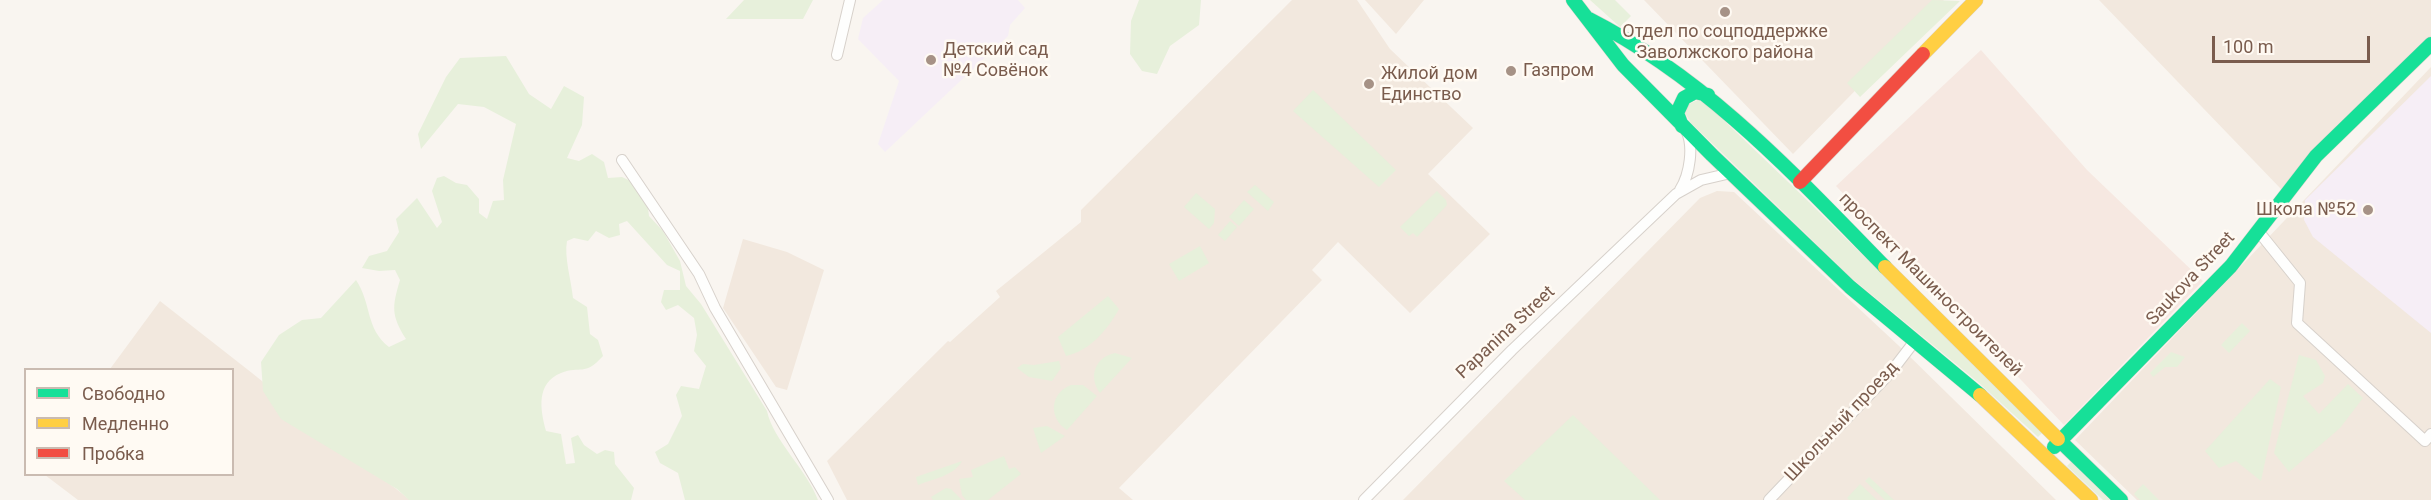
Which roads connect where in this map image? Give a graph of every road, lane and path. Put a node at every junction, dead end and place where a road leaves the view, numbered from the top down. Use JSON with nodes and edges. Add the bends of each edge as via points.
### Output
{"nodes":[{"id":1,"x":850,"y":0,"type":"edge"},
{"id":2,"x":1573,"y":0,"type":"edge"},
{"id":3,"x":1976,"y":0,"type":"edge"},
{"id":4,"x":1589,"y":19,"type":"junction"},
{"id":5,"x":2431,"y":44,"type":"edge"},
{"id":6,"x":837,"y":55,"type":"dead end"},
{"id":7,"x":1710,"y":97,"type":"junction"},
{"id":8,"x":1685,"y":129,"type":"junction"},
{"id":9,"x":621,"y":160,"type":"dead end"},
{"id":10,"x":1731,"y":173,"type":"junction"},
{"id":11,"x":1800,"y":182,"type":"junction"},
{"id":12,"x":1676,"y":194,"type":"junction"},
{"id":13,"x":2259,"y":232,"type":"junction"},
{"id":14,"x":1914,"y":342,"type":"junction"},
{"id":15,"x":1992,"y":373,"type":"junction"},
{"id":16,"x":1974,"y":389,"type":"junction"},
{"id":17,"x":2431,"y":434,"type":"edge"},
{"id":18,"x":2061,"y":441,"type":"junction"},
{"id":19,"x":2046,"y":456,"type":"junction"},
{"id":20,"x":828,"y":500,"type":"edge"},
{"id":21,"x":1364,"y":500,"type":"edge"},
{"id":22,"x":1769,"y":500,"type":"edge"},
{"id":23,"x":2091,"y":500,"type":"edge"},
{"id":24,"x":2121,"y":500,"type":"edge"}],
"edges":[{"from":1,"to":6,"type":"street"},
{"from":2,"to":4,"type":"main road","name":"проспект Машиностроителей"},
{"from":3,"to":11,"type":"main road"},
{"from":4,"to":7,"type":"main road","name":"проспект Машиностроителей","via":[[1631,41]]},
{"from":4,"to":8,"type":"main road","name":"проспект Машиностроителей","via":[[1623,65]]},
{"from":5,"to":13,"type":"main road","name":"Saukova Street","via":[[2302,171]]},
{"from":7,"to":8,"type":"main road","via":[[1699,92],[1684,98],[1677,113]]},
{"from":7,"to":11,"type":"main road","name":"проспект Машиностроителей"},
{"from":8,"to":10,"type":"main road","name":"проспект Машиностроителей"},
{"from":8,"to":12,"type":"street","name":"Papanina Street","via":[[1689,152],[1684,182]]},
{"from":9,"to":20,"type":"street","via":[[699,274]]},
{"from":10,"to":12,"type":"street","name":"Papanina Street","via":[[1701,180]]},
{"from":10,"to":14,"type":"main road","name":"проспект Машиностроителей","via":[[1850,287]]},
{"from":11,"to":15,"type":"main road","name":"проспект Машиностроителей"},
{"from":12,"to":21,"type":"street","name":"Papanina Street","via":[[1512,350]]},
{"from":13,"to":17,"type":"street","via":[[2300,283],[2297,323],[2425,441]]},
{"from":13,"to":18,"type":"main road","name":"Saukova Street","via":[[2231,266]]},
{"from":14,"to":16,"type":"main road","name":"проспект Машиностроителей"},
{"from":14,"to":22,"type":"street","name":"Школьный проезд","via":[[1891,372]]},
{"from":15,"to":16,"type":"main road"},
{"from":15,"to":18,"type":"main road","name":"проспект Машиностроителей"},
{"from":16,"to":19,"type":"main road","name":"проспект Машиностроителей"},
{"from":18,"to":19,"type":"main road","name":"Saukova Street"},
{"from":18,"to":24,"type":"main road","name":"проспект Машиностроителей"},
{"from":19,"to":23,"type":"main road","name":"проспект Машиностроителей"}]}
